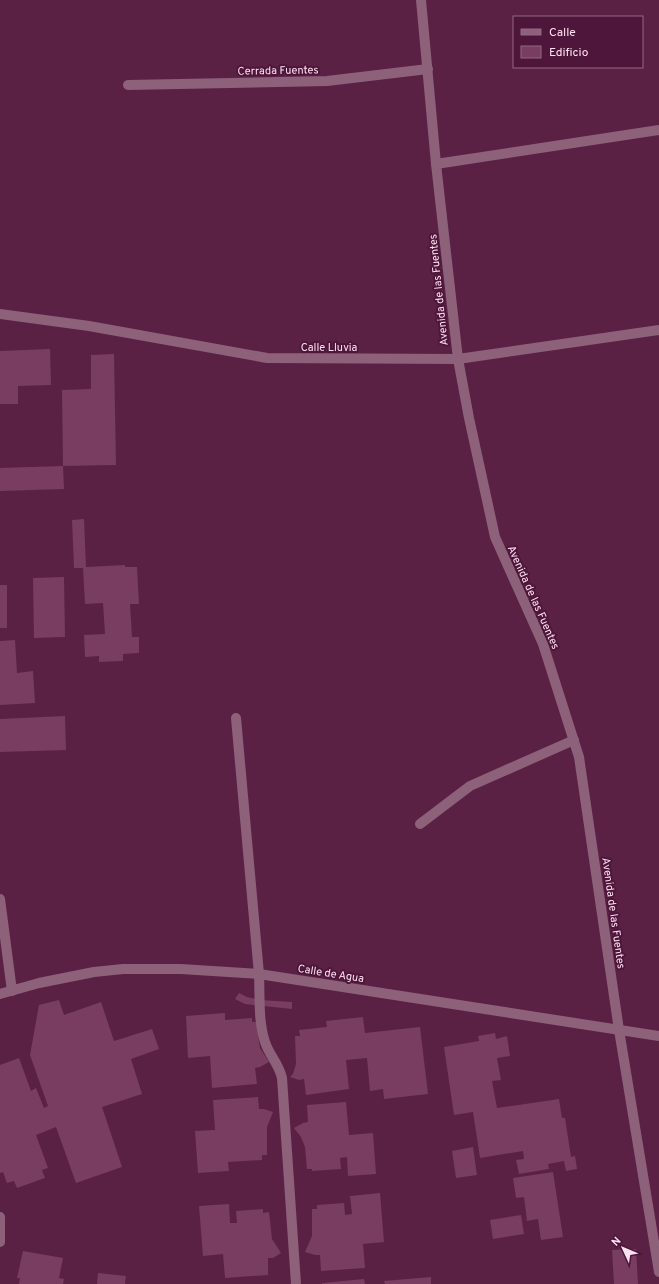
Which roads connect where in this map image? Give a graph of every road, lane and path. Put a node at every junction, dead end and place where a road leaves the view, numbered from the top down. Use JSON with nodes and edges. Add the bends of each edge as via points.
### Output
{"nodes":[{"id":1,"x":421,"y":0,"type":"edge"},
{"id":2,"x":428,"y":69,"type":"junction"},
{"id":3,"x":128,"y":85,"type":"dead end"},
{"id":4,"x":659,"y":130,"type":"edge"},
{"id":5,"x":436,"y":164,"type":"junction"},
{"id":6,"x":0,"y":314,"type":"edge"},
{"id":7,"x":659,"y":330,"type":"edge"},
{"id":8,"x":458,"y":359,"type":"junction"},
{"id":9,"x":236,"y":718,"type":"dead end"},
{"id":10,"x":574,"y":740,"type":"junction"},
{"id":11,"x":420,"y":824,"type":"dead end"},
{"id":12,"x":0,"y":899,"type":"edge"},
{"id":13,"x":260,"y":974,"type":"junction"},
{"id":14,"x":12,"y":991,"type":"junction"},
{"id":15,"x":0,"y":994,"type":"edge"},
{"id":16,"x":619,"y":1030,"type":"junction"},
{"id":17,"x":659,"y":1036,"type":"edge"},
{"id":18,"x":0,"y":1217,"type":"edge"},
{"id":19,"x":0,"y":1242,"type":"edge"},
{"id":20,"x":659,"y":1272,"type":"edge"},
{"id":21,"x":296,"y":1284,"type":"edge"}],
"edges":[{"from":1,"to":2,"type":"street","name":"Avenida de las Fuentes"},
{"from":2,"to":3,"type":"street","name":"Cerrada Fuentes","via":[[327,82]]},
{"from":2,"to":5,"type":"street","name":"Avenida de las Fuentes"},
{"from":4,"to":5,"type":"street"},
{"from":5,"to":8,"type":"street","name":"Avenida de las Fuentes"},
{"from":6,"to":8,"type":"street","name":"Calle Lluvia","via":[[89,326],[267,358]]},
{"from":7,"to":8,"type":"street","name":"Calle Lluvia"},
{"from":8,"to":10,"type":"street","name":"Avenida de las Fuentes","via":[[495,537],[543,644]]},
{"from":9,"to":13,"type":"street"},
{"from":10,"to":11,"type":"street","via":[[470,786]]},
{"from":10,"to":16,"type":"street","name":"Avenida de las Fuentes","via":[[579,757]]},
{"from":12,"to":14,"type":"street"},
{"from":13,"to":14,"type":"street","name":"Calle de Agua","via":[[181,969],[123,969],[66,977]]},
{"from":13,"to":16,"type":"street","name":"Calle de Agua"},
{"from":13,"to":21,"type":"street","via":[[261,1028],[270,1056],[280,1070],[282,1078]]},
{"from":14,"to":15,"type":"street","name":"Calle de Agua"},
{"from":16,"to":17,"type":"street","name":"Calle de Agua"},
{"from":16,"to":20,"type":"street","name":"Avenida de las Fuentes"},
{"from":18,"to":19,"type":"street"}]}
